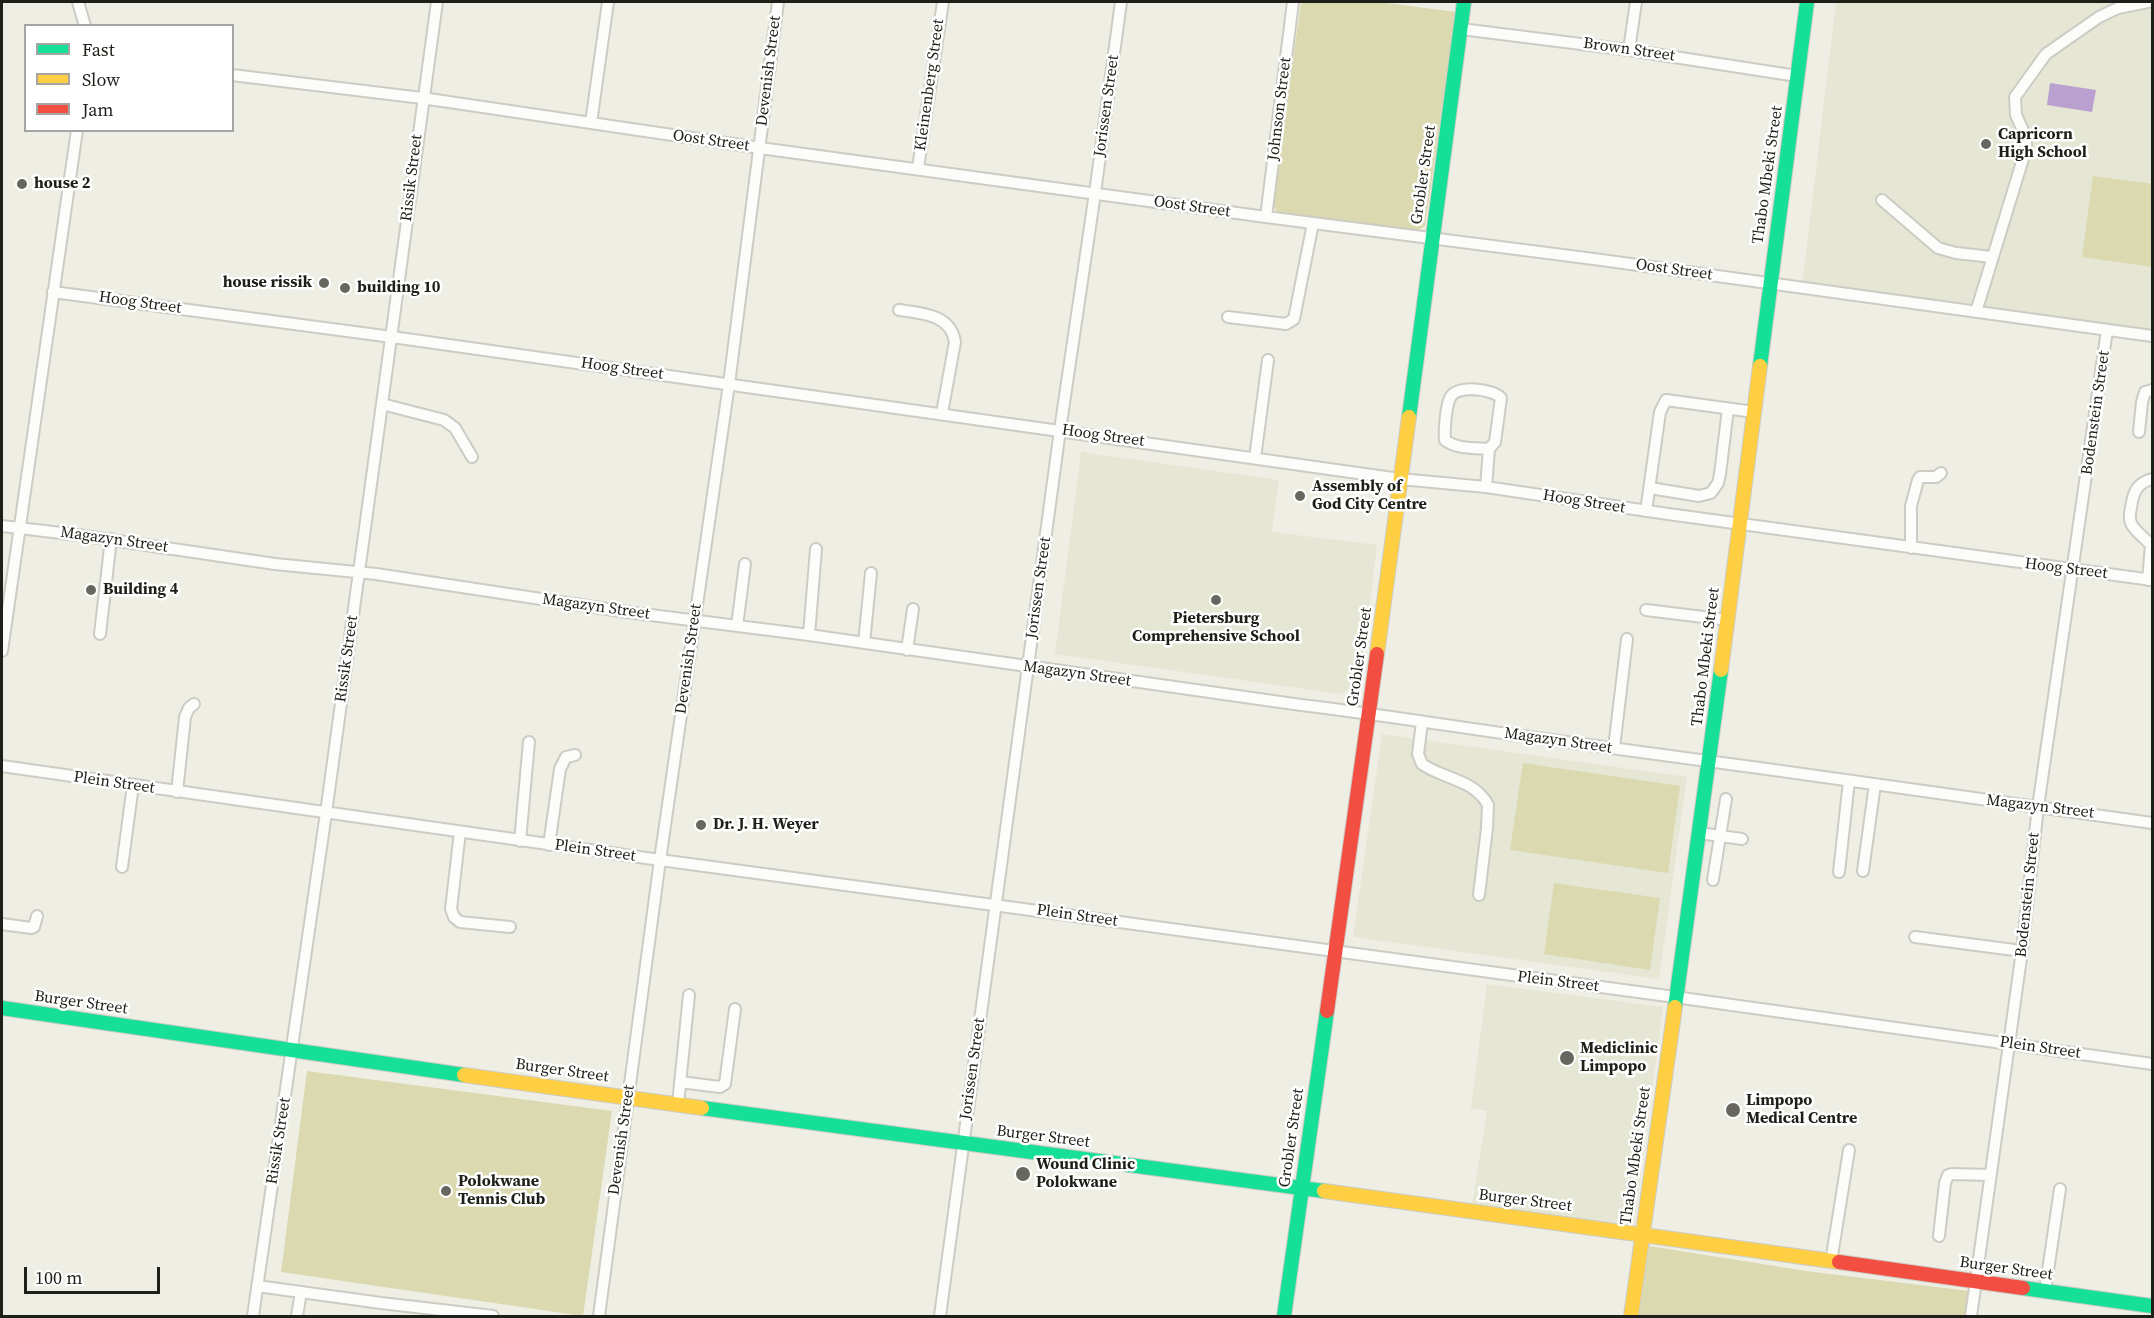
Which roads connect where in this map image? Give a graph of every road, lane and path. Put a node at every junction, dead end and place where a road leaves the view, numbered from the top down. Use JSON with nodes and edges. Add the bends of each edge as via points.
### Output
{"nodes":[{"id":1,"x":78,"y":2,"type":"edge"},
{"id":2,"x":437,"y":2,"type":"edge"},
{"id":3,"x":608,"y":2,"type":"edge"},
{"id":4,"x":778,"y":2,"type":"edge"},
{"id":5,"x":943,"y":2,"type":"edge"},
{"id":6,"x":1121,"y":2,"type":"edge"},
{"id":7,"x":1293,"y":2,"type":"edge"},
{"id":8,"x":1464,"y":2,"type":"edge"},
{"id":9,"x":1636,"y":2,"type":"edge"},
{"id":10,"x":1807,"y":2,"type":"edge"},
{"id":11,"x":2148,"y":2,"type":"edge"},
{"id":12,"x":85,"y":24,"type":"edge"},
{"id":13,"x":1461,"y":29,"type":"junction"},
{"id":14,"x":1629,"y":50,"type":"junction"},
{"id":15,"x":234,"y":75,"type":"edge"},
{"id":16,"x":1797,"y":76,"type":"junction"},
{"id":17,"x":422,"y":98,"type":"junction"},
{"id":18,"x":591,"y":123,"type":"junction"},
{"id":19,"x":77,"y":132,"type":"edge"},
{"id":20,"x":759,"y":148,"type":"junction"},
{"id":21,"x":918,"y":168,"type":"junction"},
{"id":22,"x":1095,"y":193,"type":"junction"},
{"id":23,"x":1882,"y":200,"type":"dead end"},
{"id":24,"x":1266,"y":217,"type":"junction"},
{"id":25,"x":1312,"y":223,"type":"junction"},
{"id":26,"x":1432,"y":239,"type":"junction"},
{"id":27,"x":1992,"y":257,"type":"junction"},
{"id":28,"x":1770,"y":284,"type":"junction"},
{"id":29,"x":53,"y":291,"type":"junction"},
{"id":30,"x":899,"y":310,"type":"dead end"},
{"id":31,"x":1976,"y":312,"type":"junction"},
{"id":32,"x":1228,"y":317,"type":"dead end"},
{"id":33,"x":2107,"y":330,"type":"junction"},
{"id":34,"x":392,"y":336,"type":"junction"},
{"id":35,"x":2152,"y":336,"type":"edge"},
{"id":36,"x":1268,"y":360,"type":"dead end"},
{"id":37,"x":729,"y":384,"type":"junction"},
{"id":38,"x":2152,"y":390,"type":"edge"},
{"id":39,"x":382,"y":404,"type":"junction"},
{"id":40,"x":1728,"y":409,"type":"junction"},
{"id":41,"x":1754,"y":412,"type":"junction"},
{"id":42,"x":942,"y":413,"type":"junction"},
{"id":43,"x":1060,"y":430,"type":"junction"},
{"id":44,"x":2139,"y":432,"type":"dead end"},
{"id":45,"x":1489,"y":449,"type":"junction"},
{"id":46,"x":472,"y":456,"type":"dead end"},
{"id":47,"x":1255,"y":458,"type":"junction"},
{"id":48,"x":1941,"y":473,"type":"dead end"},
{"id":49,"x":1400,"y":479,"type":"junction"},
{"id":50,"x":2152,"y":479,"type":"edge"},
{"id":51,"x":1486,"y":487,"type":"junction"},
{"id":52,"x":1650,"y":488,"type":"junction"},
{"id":53,"x":1646,"y":511,"type":"junction"},
{"id":54,"x":1740,"y":523,"type":"junction"},
{"id":55,"x":2,"y":526,"type":"edge"},
{"id":56,"x":19,"y":528,"type":"junction"},
{"id":57,"x":111,"y":539,"type":"junction"},
{"id":58,"x":2152,"y":544,"type":"edge"},
{"id":59,"x":1911,"y":548,"type":"junction"},
{"id":60,"x":816,"y":549,"type":"dead end"},
{"id":61,"x":745,"y":564,"type":"dead end"},
{"id":62,"x":2073,"y":569,"type":"junction"},
{"id":63,"x":359,"y":573,"type":"junction"},
{"id":64,"x":871,"y":573,"type":"dead end"},
{"id":65,"x":2150,"y":580,"type":"edge"},
{"id":66,"x":913,"y":609,"type":"dead end"},
{"id":67,"x":1646,"y":610,"type":"dead end"},
{"id":68,"x":695,"y":619,"type":"junction"},
{"id":69,"x":1728,"y":620,"type":"junction"},
{"id":70,"x":737,"y":626,"type":"junction"},
{"id":71,"x":100,"y":634,"type":"dead end"},
{"id":72,"x":809,"y":635,"type":"junction"},
{"id":73,"x":1627,"y":639,"type":"dead end"},
{"id":74,"x":864,"y":643,"type":"junction"},
{"id":75,"x":907,"y":650,"type":"junction"},
{"id":76,"x":2,"y":651,"type":"edge"},
{"id":77,"x":1029,"y":667,"type":"junction"},
{"id":78,"x":194,"y":704,"type":"dead end"},
{"id":79,"x":1369,"y":713,"type":"junction"},
{"id":80,"x":1422,"y":722,"type":"junction"},
{"id":81,"x":529,"y":742,"type":"dead end"},
{"id":82,"x":1614,"y":748,"type":"junction"},
{"id":83,"x":574,"y":755,"type":"dead end"},
{"id":84,"x":1709,"y":761,"type":"junction"},
{"id":85,"x":2,"y":766,"type":"edge"},
{"id":86,"x":1849,"y":781,"type":"junction"},
{"id":87,"x":1875,"y":784,"type":"junction"},
{"id":88,"x":133,"y":785,"type":"junction"},
{"id":89,"x":177,"y":792,"type":"junction"},
{"id":90,"x":1726,"y":799,"type":"dead end"},
{"id":91,"x":2038,"y":807,"type":"junction"},
{"id":92,"x":326,"y":813,"type":"junction"},
{"id":93,"x":2152,"y":823,"type":"edge"},
{"id":94,"x":460,"y":832,"type":"junction"},
{"id":95,"x":1699,"y":833,"type":"junction"},
{"id":96,"x":1721,"y":836,"type":"junction"},
{"id":97,"x":1742,"y":839,"type":"dead end"},
{"id":98,"x":520,"y":841,"type":"junction"},
{"id":99,"x":549,"y":845,"type":"junction"},
{"id":100,"x":660,"y":860,"type":"junction"},
{"id":101,"x":122,"y":867,"type":"dead end"},
{"id":102,"x":1863,"y":871,"type":"dead end"},
{"id":103,"x":1839,"y":872,"type":"dead end"},
{"id":104,"x":1713,"y":880,"type":"dead end"},
{"id":105,"x":1479,"y":895,"type":"dead end"},
{"id":106,"x":995,"y":904,"type":"junction"},
{"id":107,"x":37,"y":916,"type":"dead end"},
{"id":108,"x":2,"y":924,"type":"edge"},
{"id":109,"x":510,"y":927,"type":"dead end"},
{"id":110,"x":1915,"y":937,"type":"dead end"},
{"id":111,"x":1335,"y":951,"type":"junction"},
{"id":112,"x":2022,"y":951,"type":"junction"},
{"id":113,"x":689,"y":995,"type":"dead end"},
{"id":114,"x":1675,"y":997,"type":"junction"},
{"id":115,"x":2,"y":1008,"type":"edge"},
{"id":116,"x":735,"y":1010,"type":"dead end"},
{"id":117,"x":2010,"y":1044,"type":"junction"},
{"id":118,"x":292,"y":1051,"type":"junction"},
{"id":119,"x":2152,"y":1064,"type":"edge"},
{"id":120,"x":680,"y":1082,"type":"junction"},
{"id":121,"x":628,"y":1097,"type":"junction"},
{"id":122,"x":678,"y":1104,"type":"junction"},
{"id":123,"x":963,"y":1144,"type":"junction"},
{"id":124,"x":1849,"y":1150,"type":"dead end"},
{"id":125,"x":1991,"y":1175,"type":"junction"},
{"id":126,"x":1302,"y":1188,"type":"junction"},
{"id":127,"x":2060,"y":1189,"type":"dead end"},
{"id":128,"x":1642,"y":1234,"type":"junction"},
{"id":129,"x":1939,"y":1236,"type":"dead end"},
{"id":130,"x":1831,"y":1262,"type":"junction"},
{"id":131,"x":1976,"y":1282,"type":"junction"},
{"id":132,"x":257,"y":1286,"type":"junction"},
{"id":133,"x":2045,"y":1291,"type":"junction"},
{"id":134,"x":301,"y":1292,"type":"junction"},
{"id":135,"x":381,"y":1304,"type":"junction"},
{"id":136,"x":2152,"y":1306,"type":"edge"},
{"id":137,"x":253,"y":1317,"type":"edge"},
{"id":138,"x":297,"y":1317,"type":"edge"},
{"id":139,"x":379,"y":1317,"type":"edge"},
{"id":140,"x":493,"y":1317,"type":"edge"},
{"id":141,"x":599,"y":1317,"type":"edge"},
{"id":142,"x":940,"y":1317,"type":"edge"},
{"id":143,"x":1284,"y":1317,"type":"edge"},
{"id":144,"x":1630,"y":1317,"type":"edge"},
{"id":145,"x":1971,"y":1317,"type":"edge"}],
"edges":[{"from":1,"to":12,"type":"street"},
{"from":2,"to":17,"type":"street","name":"Rissik Street"},
{"from":3,"to":18,"type":"street"},
{"from":4,"to":20,"type":"street","name":"Devenish Street"},
{"from":5,"to":21,"type":"street","name":"Kleinenberg Street"},
{"from":6,"to":22,"type":"street","name":"Jorissen Street"},
{"from":7,"to":24,"type":"street","name":"Johnson Street"},
{"from":8,"to":13,"type":"main road","name":"Grobler Street"},
{"from":9,"to":14,"type":"street"},
{"from":10,"to":16,"type":"main road","name":"Thabo Mbeki Street"},
{"from":11,"to":27,"type":"street","via":[[2118,8],[2099,17],[2046,54],[2015,97],[2016,115],[2027,142]]},
{"from":13,"to":14,"type":"street","name":"Brown Street"},
{"from":13,"to":26,"type":"main road","name":"Grobler Street"},
{"from":14,"to":16,"type":"street","name":"Brown Street"},
{"from":15,"to":17,"type":"street","name":"Oost Street"},
{"from":16,"to":28,"type":"main road","name":"Thabo Mbeki Street"},
{"from":17,"to":18,"type":"street","name":"Oost Street"},
{"from":17,"to":34,"type":"street","name":"Rissik Street"},
{"from":18,"to":20,"type":"street","name":"Oost Street"},
{"from":19,"to":29,"type":"street"},
{"from":20,"to":21,"type":"street","name":"Oost Street"},
{"from":20,"to":37,"type":"street","name":"Devenish Street"},
{"from":21,"to":22,"type":"street","name":"Oost Street"},
{"from":22,"to":24,"type":"street","name":"Oost Street"},
{"from":22,"to":43,"type":"street","name":"Jorissen Street"},
{"from":23,"to":27,"type":"street","via":[[1938,248]]},
{"from":24,"to":25,"type":"street","name":"Oost Street"},
{"from":25,"to":26,"type":"street","name":"Oost Street"},
{"from":25,"to":32,"type":"street","via":[[1294,319],[1286,324]]},
{"from":26,"to":28,"type":"street","name":"Oost Street"},
{"from":26,"to":49,"type":"main road","name":"Grobler Street"},
{"from":27,"to":31,"type":"street"},
{"from":28,"to":31,"type":"street","name":"Oost Street"},
{"from":28,"to":41,"type":"main road","name":"Thabo Mbeki Street"},
{"from":29,"to":34,"type":"street","name":"Hoog Street"},
{"from":29,"to":56,"type":"street"},
{"from":30,"to":42,"type":"street","via":[[936,316],[954,336]]},
{"from":31,"to":33,"type":"street","name":"Oost Street"},
{"from":33,"to":35,"type":"street","name":"Oost Street"},
{"from":33,"to":62,"type":"street","name":"Bodenstein Street"},
{"from":34,"to":37,"type":"street","name":"Hoog Street"},
{"from":34,"to":39,"type":"street","name":"Rissik Street"},
{"from":36,"to":47,"type":"street"},
{"from":37,"to":42,"type":"street","name":"Hoog Street"},
{"from":37,"to":68,"type":"street","name":"Devenish Street"},
{"from":38,"to":44,"type":"street","via":[[2143,398]]},
{"from":39,"to":46,"type":"street","via":[[444,420]]},
{"from":39,"to":63,"type":"street","name":"Rissik Street"},
{"from":40,"to":41,"type":"street"},
{"from":40,"to":52,"type":"street","via":[[1720,474],[1712,493],[1699,496]]},
{"from":40,"to":52,"type":"street","via":[[1670,399],[1664,402]]},
{"from":41,"to":54,"type":"main road","name":"Thabo Mbeki Street"},
{"from":42,"to":43,"type":"street","name":"Hoog Street"},
{"from":43,"to":47,"type":"street","name":"Hoog Street"},
{"from":43,"to":77,"type":"street","name":"Jorissen Street"},
{"from":45,"to":45,"type":"street","via":[[1445,440],[1449,400],[1454,393],[1488,390],[1500,396],[1495,442]]},
{"from":45,"to":51,"type":"street"},
{"from":47,"to":49,"type":"street","name":"Hoog Street"},
{"from":48,"to":59,"type":"street","via":[[1918,480],[1911,506]]},
{"from":49,"to":51,"type":"street","name":"Hoog Street"},
{"from":49,"to":79,"type":"main road","name":"Grobler Street"},
{"from":50,"to":58,"type":"street","via":[[2136,488],[2130,517],[2133,526]]},
{"from":51,"to":53,"type":"street","name":"Hoog Street"},
{"from":52,"to":53,"type":"street"},
{"from":53,"to":54,"type":"street","name":"Hoog Street"},
{"from":54,"to":59,"type":"street","name":"Hoog Street"},
{"from":54,"to":69,"type":"main road","name":"Thabo Mbeki Street"},
{"from":55,"to":56,"type":"street","name":"Magazyn Street"},
{"from":56,"to":57,"type":"street","name":"Magazyn Street"},
{"from":56,"to":76,"type":"street"},
{"from":57,"to":63,"type":"street","name":"Magazyn Street"},
{"from":57,"to":71,"type":"street"},
{"from":58,"to":65,"type":"street"},
{"from":59,"to":62,"type":"street","name":"Hoog Street"},
{"from":60,"to":72,"type":"street"},
{"from":61,"to":70,"type":"street"},
{"from":62,"to":65,"type":"street","name":"Hoog Street"},
{"from":62,"to":91,"type":"street","name":"Bodenstein Street"},
{"from":63,"to":68,"type":"street","name":"Magazyn Street"},
{"from":63,"to":92,"type":"street","name":"Rissik Street"},
{"from":64,"to":74,"type":"street"},
{"from":66,"to":75,"type":"street"},
{"from":67,"to":69,"type":"street"},
{"from":68,"to":70,"type":"street","name":"Magazyn Street"},
{"from":68,"to":100,"type":"street","name":"Devenish Street"},
{"from":69,"to":84,"type":"main road","name":"Thabo Mbeki Street"},
{"from":70,"to":72,"type":"street","name":"Magazyn Street"},
{"from":72,"to":74,"type":"street","name":"Magazyn Street"},
{"from":73,"to":82,"type":"street"},
{"from":74,"to":75,"type":"street","name":"Magazyn Street"},
{"from":75,"to":77,"type":"street","name":"Magazyn Street"},
{"from":77,"to":79,"type":"street","name":"Magazyn Street"},
{"from":77,"to":106,"type":"street","name":"Jorissen Street"},
{"from":78,"to":89,"type":"street","via":[[187,712],[184,726]]},
{"from":79,"to":80,"type":"street","name":"Magazyn Street"},
{"from":79,"to":111,"type":"main road","name":"Grobler Street"},
{"from":80,"to":82,"type":"street","name":"Magazyn Street"},
{"from":80,"to":105,"type":"street","via":[[1418,754],[1422,764],[1462,781],[1488,805]]},
{"from":81,"to":98,"type":"street"},
{"from":82,"to":84,"type":"street","name":"Magazyn Street"},
{"from":83,"to":99,"type":"street","via":[[566,758],[560,769]]},
{"from":84,"to":86,"type":"street","name":"Magazyn Street"},
{"from":84,"to":95,"type":"main road","name":"Thabo Mbeki Street"},
{"from":85,"to":88,"type":"street","name":"Plein Street"},
{"from":86,"to":87,"type":"street","name":"Magazyn Street"},
{"from":86,"to":103,"type":"street"},
{"from":87,"to":91,"type":"street","name":"Magazyn Street"},
{"from":87,"to":102,"type":"street"},
{"from":88,"to":89,"type":"street","name":"Plein Street"},
{"from":88,"to":101,"type":"street"},
{"from":89,"to":92,"type":"street","name":"Plein Street"},
{"from":90,"to":96,"type":"street"},
{"from":91,"to":93,"type":"street","name":"Magazyn Street"},
{"from":91,"to":112,"type":"street","name":"Bodenstein Street"},
{"from":92,"to":94,"type":"street","name":"Plein Street"},
{"from":92,"to":118,"type":"street","name":"Rissik Street"},
{"from":94,"to":98,"type":"street","name":"Plein Street"},
{"from":94,"to":109,"type":"street","via":[[451,909],[454,917],[460,922]]},
{"from":95,"to":96,"type":"street"},
{"from":95,"to":114,"type":"main road","name":"Thabo Mbeki Street"},
{"from":96,"to":97,"type":"street"},
{"from":96,"to":104,"type":"street"},
{"from":98,"to":99,"type":"street","name":"Plein Street"},
{"from":99,"to":100,"type":"street","name":"Plein Street"},
{"from":100,"to":106,"type":"street","name":"Plein Street"},
{"from":100,"to":121,"type":"street","name":"Devenish Street"},
{"from":106,"to":111,"type":"street","name":"Plein Street"},
{"from":106,"to":123,"type":"street","name":"Jorissen Street"},
{"from":107,"to":108,"type":"street","via":[[31,928]]},
{"from":110,"to":112,"type":"street"},
{"from":111,"to":114,"type":"street","name":"Plein Street"},
{"from":111,"to":126,"type":"main road","name":"Grobler Street"},
{"from":112,"to":117,"type":"street","name":"Bodenstein Street"},
{"from":113,"to":120,"type":"street"},
{"from":114,"to":117,"type":"street","name":"Plein Street"},
{"from":114,"to":128,"type":"main road","name":"Thabo Mbeki Street"},
{"from":115,"to":118,"type":"main road","name":"Burger Street"},
{"from":116,"to":120,"type":"street","via":[[725,1084],[720,1087]]},
{"from":117,"to":119,"type":"street","name":"Plein Street"},
{"from":117,"to":125,"type":"street","name":"Bodenstein Street"},
{"from":118,"to":121,"type":"main road","name":"Burger Street"},
{"from":118,"to":132,"type":"street","name":"Rissik Street"},
{"from":120,"to":122,"type":"street"},
{"from":121,"to":122,"type":"main road","name":"Burger Street"},
{"from":121,"to":141,"type":"street","name":"Devenish Street"},
{"from":122,"to":123,"type":"main road","name":"Burger Street"},
{"from":123,"to":126,"type":"main road","name":"Burger Street"},
{"from":123,"to":142,"type":"street","name":"Jorissen Street"},
{"from":124,"to":130,"type":"street"},
{"from":125,"to":129,"type":"street","via":[[1948,1175]]},
{"from":125,"to":131,"type":"street","name":"Bodenstein Street"},
{"from":126,"to":128,"type":"main road","name":"Burger Street"},
{"from":126,"to":143,"type":"main road","name":"Grobler Street"},
{"from":127,"to":133,"type":"street"},
{"from":128,"to":130,"type":"main road","name":"Burger Street"},
{"from":128,"to":144,"type":"main road","name":"Thabo Mbeki Street"},
{"from":130,"to":131,"type":"main road","name":"Burger Street"},
{"from":131,"to":133,"type":"main road","name":"Burger Street"},
{"from":131,"to":145,"type":"street","name":"Bodenstein Street"},
{"from":132,"to":134,"type":"street"},
{"from":132,"to":137,"type":"street","name":"Rissik Street"},
{"from":133,"to":136,"type":"main road","name":"Burger Street"},
{"from":134,"to":135,"type":"street"},
{"from":134,"to":138,"type":"street"},
{"from":135,"to":139,"type":"street"},
{"from":135,"to":140,"type":"street"}]}
